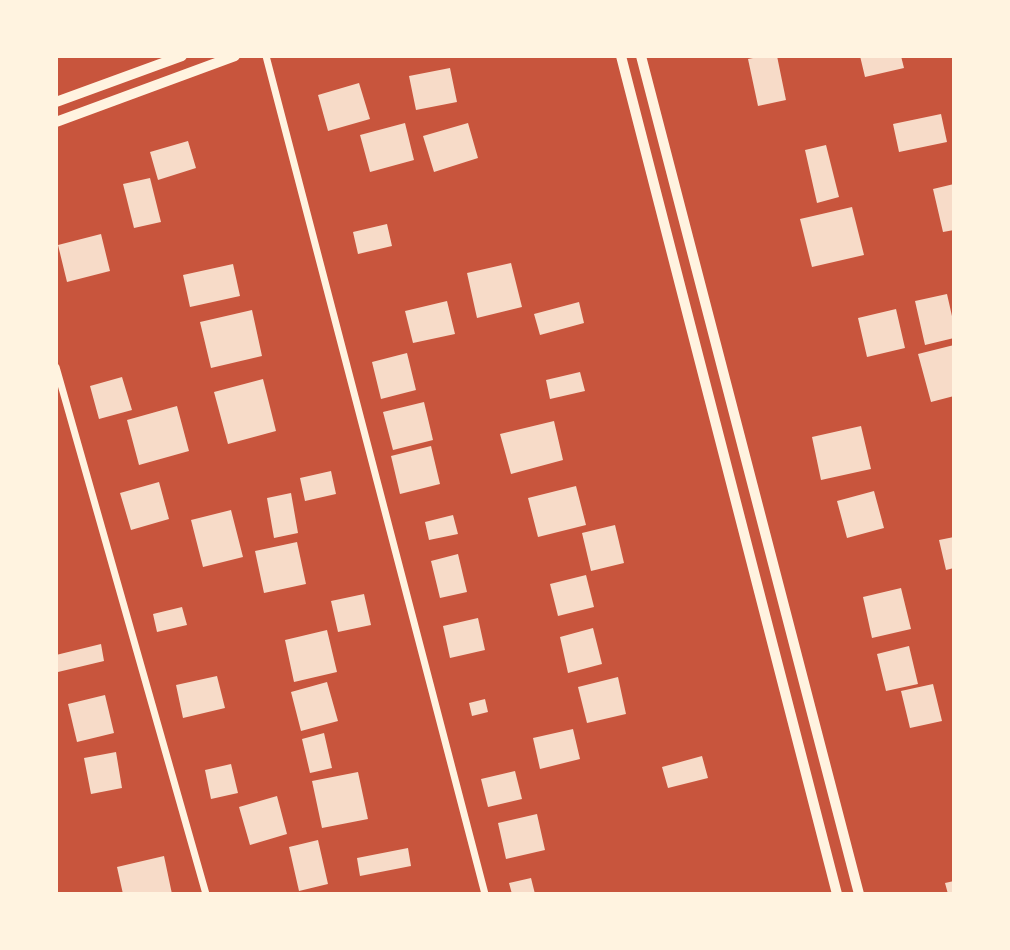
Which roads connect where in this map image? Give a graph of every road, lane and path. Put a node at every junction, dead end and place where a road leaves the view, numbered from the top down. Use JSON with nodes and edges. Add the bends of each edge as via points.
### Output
{"nodes":[{"id":1,"x":182,"y":56,"type":"edge"},
{"id":2,"x":235,"y":56,"type":"edge"},
{"id":3,"x":266,"y":56,"type":"edge"},
{"id":4,"x":619,"y":56,"type":"edge"},
{"id":5,"x":642,"y":57,"type":"edge"},
{"id":6,"x":56,"y":102,"type":"edge"},
{"id":7,"x":56,"y":122,"type":"edge"},
{"id":8,"x":56,"y":367,"type":"edge"},
{"id":9,"x":206,"y":894,"type":"edge"},
{"id":10,"x":485,"y":894,"type":"edge"},
{"id":11,"x":837,"y":894,"type":"edge"},
{"id":12,"x":859,"y":894,"type":"edge"}],
"edges":[{"from":1,"to":6,"type":"street"},
{"from":2,"to":7,"type":"street"},
{"from":3,"to":10,"type":"street"},
{"from":4,"to":11,"type":"street"},
{"from":5,"to":12,"type":"street"},
{"from":8,"to":9,"type":"street"}]}
